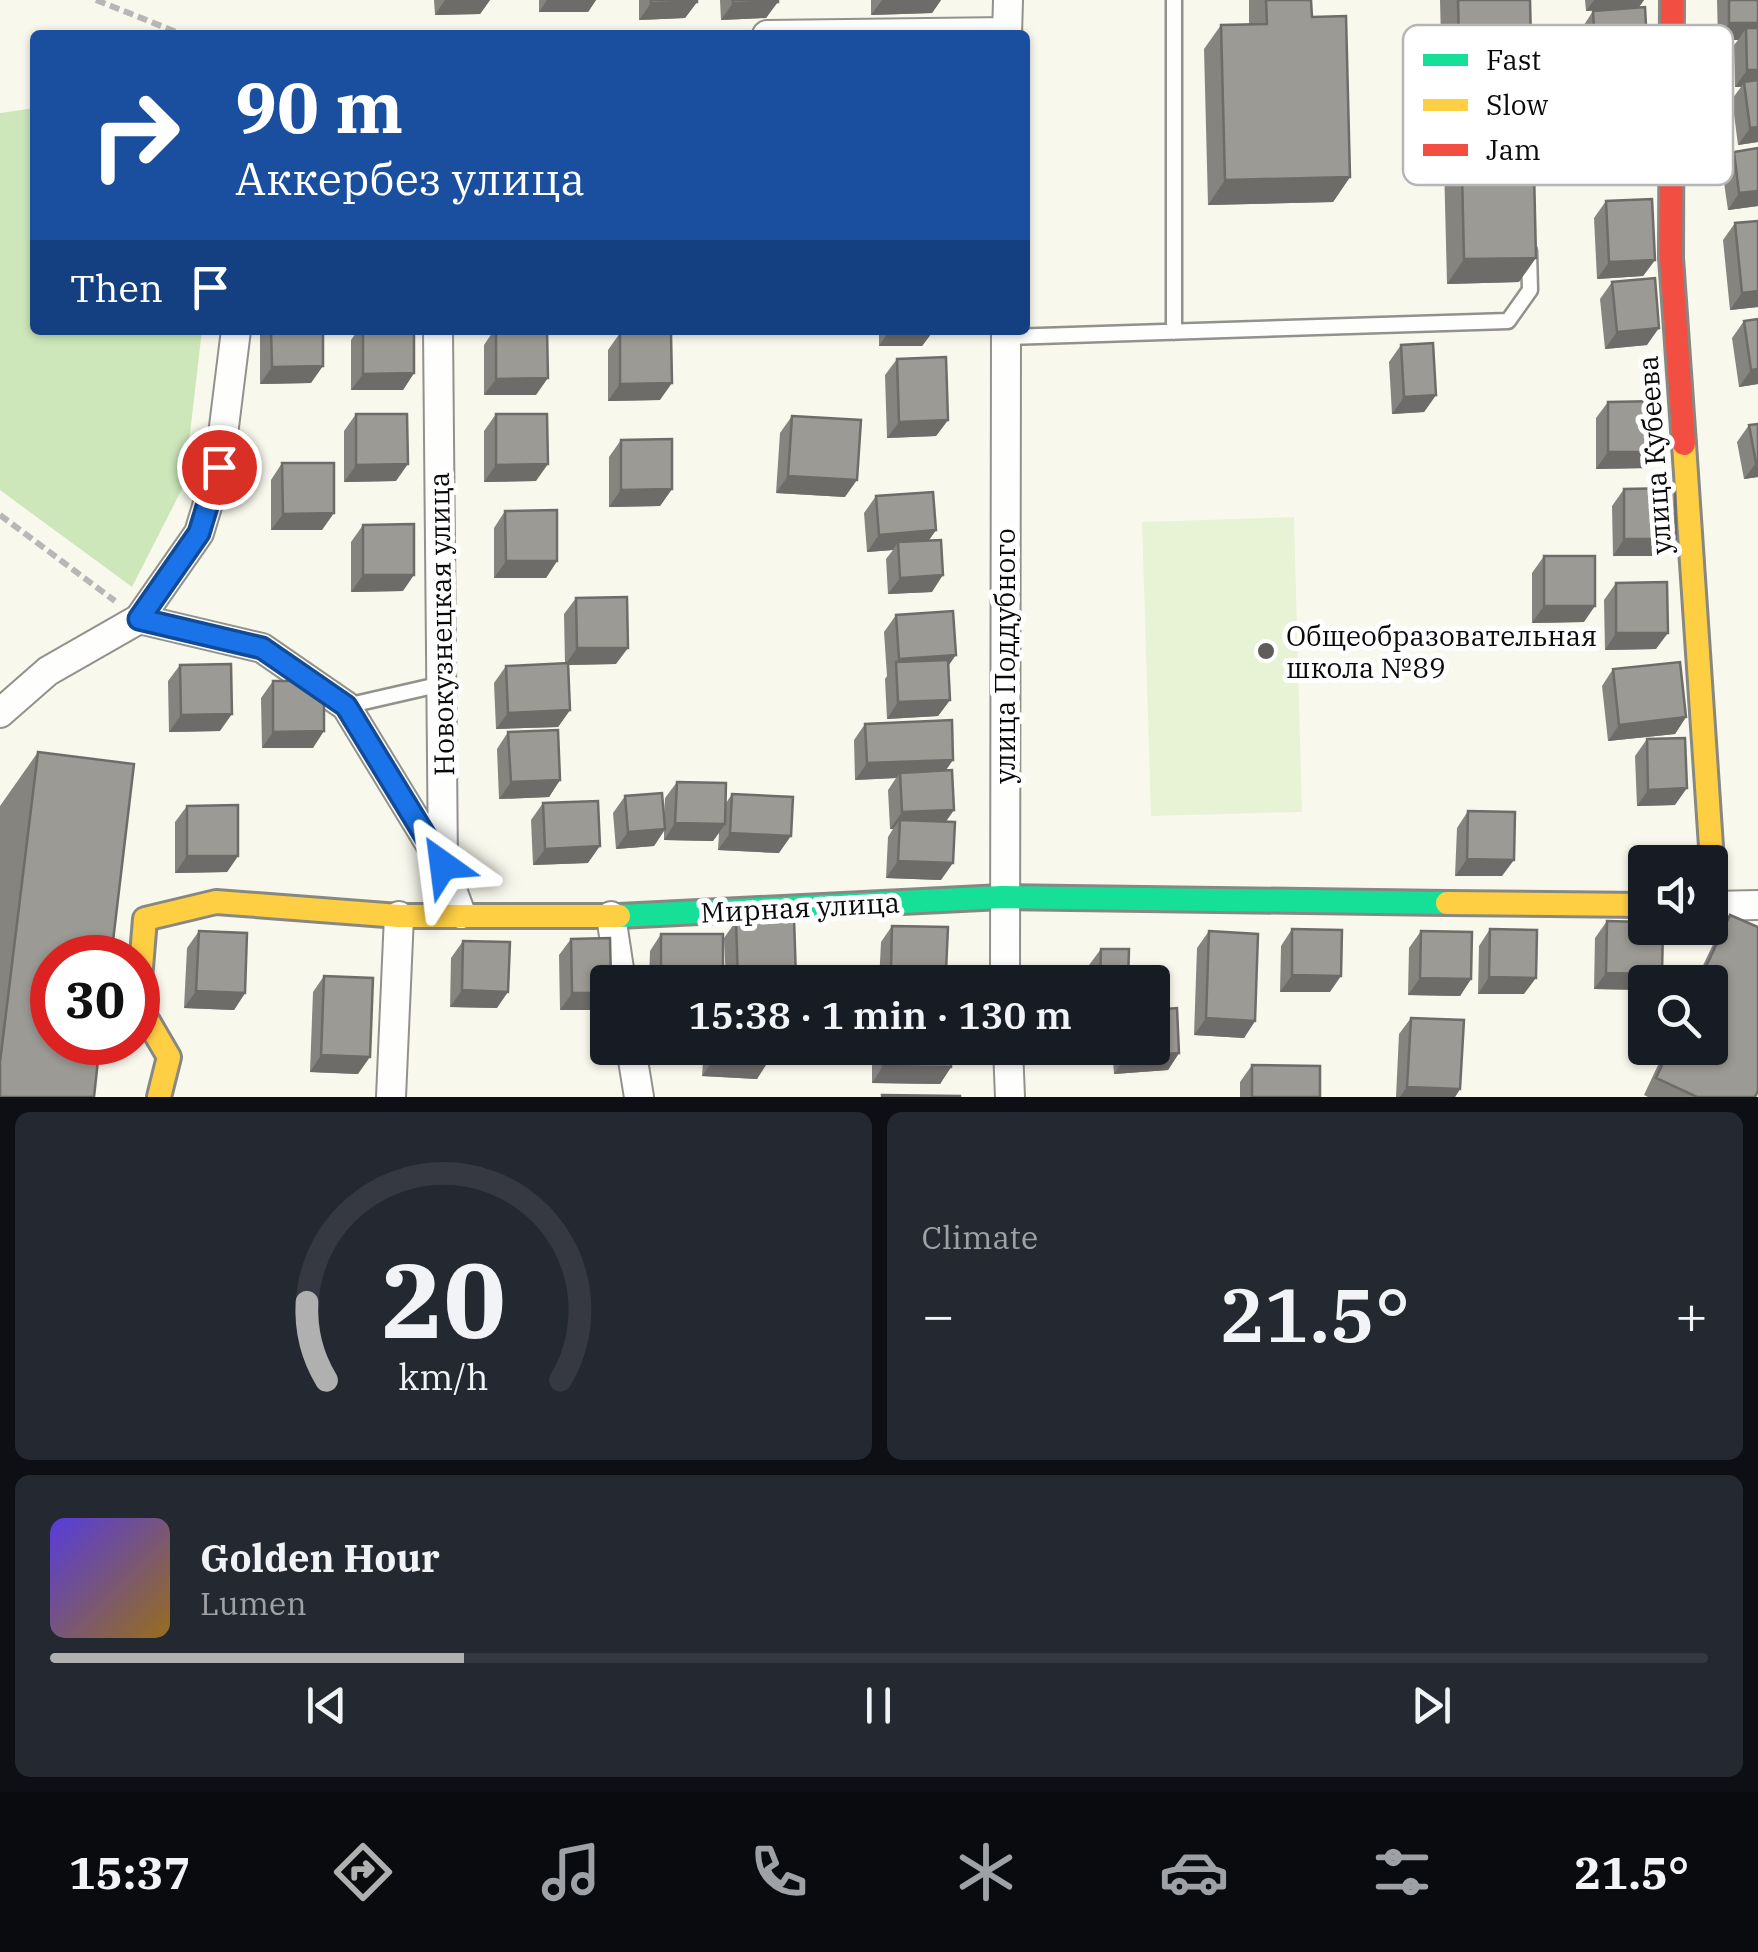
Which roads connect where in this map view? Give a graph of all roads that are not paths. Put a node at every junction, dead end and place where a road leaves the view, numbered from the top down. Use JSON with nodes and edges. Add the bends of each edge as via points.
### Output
{"nodes":[{"id":1,"x":1008,"y":0,"type":"edge"},
{"id":2,"x":1174,"y":0,"type":"edge"},
{"id":3,"x":1672,"y":0,"type":"edge"},
{"id":4,"x":1672,"y":25,"type":"edge"},
{"id":5,"x":1008,"y":30,"type":"edge"},
{"id":6,"x":1671,"y":185,"type":"edge"},
{"id":7,"x":1529,"y":232,"type":"edge"},
{"id":8,"x":1174,"y":332,"type":"junction"},
{"id":9,"x":1030,"y":334,"type":"edge"},
{"id":10,"x":235,"y":335,"type":"edge"},
{"id":11,"x":438,"y":335,"type":"edge"},
{"id":12,"x":1006,"y":335,"type":"edge"},
{"id":13,"x":139,"y":619,"type":"junction"},
{"id":14,"x":442,"y":684,"type":"junction"},
{"id":15,"x":346,"y":706,"type":"junction"},
{"id":16,"x":0,"y":713,"type":"edge"},
{"id":17,"x":1708,"y":845,"type":"edge"},
{"id":18,"x":443,"y":865,"type":"junction"},
{"id":19,"x":1002,"y":898,"type":"junction"},
{"id":20,"x":1628,"y":905,"type":"edge"},
{"id":21,"x":1758,"y":905,"type":"edge"},
{"id":22,"x":1728,"y":906,"type":"edge"},
{"id":23,"x":461,"y":914,"type":"junction"},
{"id":24,"x":399,"y":916,"type":"junction"},
{"id":25,"x":611,"y":916,"type":"junction"},
{"id":26,"x":618,"y":965,"type":"edge"},
{"id":27,"x":1005,"y":965,"type":"edge"},
{"id":28,"x":634,"y":1065,"type":"edge"},
{"id":29,"x":1009,"y":1065,"type":"edge"},
{"id":30,"x":158,"y":1097,"type":"edge"},
{"id":31,"x":391,"y":1097,"type":"edge"},
{"id":32,"x":639,"y":1097,"type":"edge"},
{"id":33,"x":1010,"y":1097,"type":"edge"}],
"edges":[{"from":1,"to":5,"type":"street"},
{"from":2,"to":8,"type":"lane"},
{"from":3,"to":4,"type":"street","name":"улица Кубеева"},
{"from":6,"to":17,"type":"street","name":"улица Кубеева"},
{"from":7,"to":8,"type":"lane","via":[[1530,290],[1508,321]]},
{"from":8,"to":9,"type":"lane"},
{"from":10,"to":13,"type":"street","via":[[219,467],[199,533]]},
{"from":11,"to":14,"type":"street","name":"Новокузнецкая улица"},
{"from":12,"to":19,"type":"street","name":"улица Поддубного"},
{"from":13,"to":15,"type":"street","via":[[262,648]]},
{"from":13,"to":16,"type":"street","via":[[48,671]]},
{"from":14,"to":15,"type":"lane"},
{"from":14,"to":18,"type":"street","name":"Новокузнецкая улица"},
{"from":15,"to":18,"type":"street"},
{"from":18,"to":23,"type":"street","name":"Новокузнецкая улица"},
{"from":19,"to":20,"type":"street","name":"Мирная улица"},
{"from":19,"to":25,"type":"street","name":"Мирная улица"},
{"from":19,"to":27,"type":"street","name":"улица Поддубного"},
{"from":21,"to":22,"type":"street"},
{"from":23,"to":24,"type":"street","name":"Мирная улица"},
{"from":23,"to":25,"type":"street","name":"Мирная улица"},
{"from":24,"to":30,"type":"street","name":"Мирная улица","via":[[216,902],[145,919],[138,1004],[169,1057]]},
{"from":24,"to":31,"type":"street"},
{"from":25,"to":26,"type":"street"},
{"from":28,"to":32,"type":"street"},
{"from":29,"to":33,"type":"street"}]}
